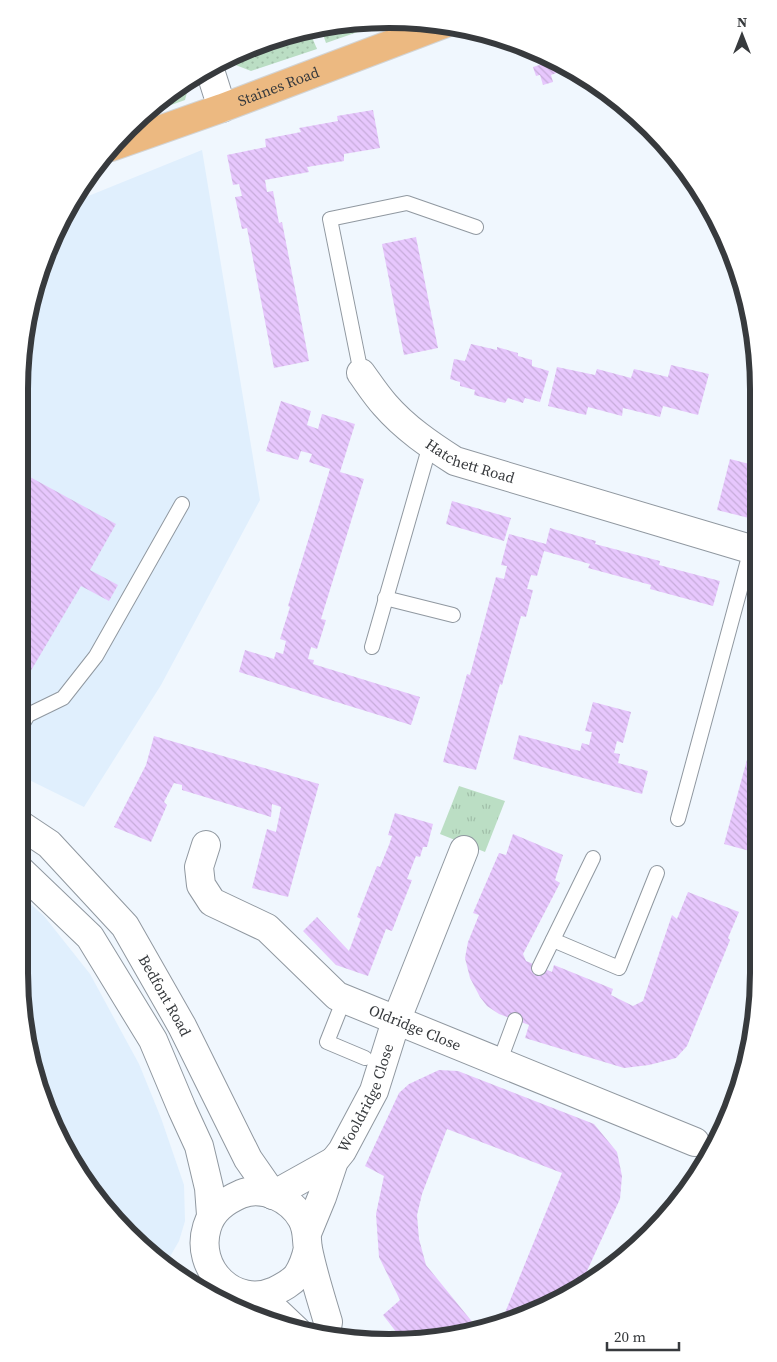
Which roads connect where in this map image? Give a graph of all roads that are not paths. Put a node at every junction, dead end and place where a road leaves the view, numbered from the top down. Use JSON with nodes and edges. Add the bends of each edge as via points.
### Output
{"nodes":[{"id":1,"x":428,"y":30,"type":"edge"},
{"id":2,"x":211,"y":74,"type":"edge"},
{"id":3,"x":222,"y":108,"type":"junction"},
{"id":4,"x":124,"y":142,"type":"edge"},
{"id":5,"x":476,"y":227,"type":"dead end"},
{"id":6,"x":361,"y":374,"type":"joint"},
{"id":7,"x":430,"y":445,"type":"junction"},
{"id":8,"x":182,"y":504,"type":"dead end"},
{"id":9,"x":750,"y":549,"type":"edge"},
{"id":10,"x":750,"y":564,"type":"edge"},
{"id":11,"x":385,"y":598,"type":"junction"},
{"id":12,"x":453,"y":615,"type":"dead end"},
{"id":13,"x":372,"y":647,"type":"dead end"},
{"id":14,"x":28,"y":715,"type":"edge"},
{"id":15,"x":678,"y":819,"type":"dead end"},
{"id":16,"x":28,"y":830,"type":"edge"},
{"id":17,"x":206,"y":845,"type":"dead end"},
{"id":18,"x":464,"y":850,"type":"dead end"},
{"id":19,"x":593,"y":858,"type":"dead end"},
{"id":20,"x":657,"y":873,"type":"dead end"},
{"id":21,"x":28,"y":878,"type":"edge"},
{"id":22,"x":553,"y":940,"type":"junction"},
{"id":23,"x":539,"y":968,"type":"dead end"},
{"id":24,"x":344,"y":999,"type":"junction"},
{"id":25,"x":515,"y":1020,"type":"dead end"},
{"id":26,"x":396,"y":1021,"type":"junction"},
{"id":27,"x":365,"y":1058,"type":"dead end"},
{"id":28,"x":500,"y":1063,"type":"junction"},
{"id":29,"x":695,"y":1142,"type":"dead end"},
{"id":30,"x":334,"y":1161,"type":"junction"},
{"id":31,"x":273,"y":1195,"type":"junction"},
{"id":32,"x":212,"y":1215,"type":"junction"},
{"id":33,"x":308,"y":1240,"type":"junction"},
{"id":34,"x":215,"y":1288,"type":"edge"},
{"id":35,"x":260,"y":1296,"type":"junction"},
{"id":36,"x":284,"y":1319,"type":"edge"},
{"id":37,"x":327,"y":1329,"type":"edge"}],
"edges":[{"from":1,"to":3,"type":"main road","name":"Staines Road"},
{"from":2,"to":3,"type":"street"},
{"from":3,"to":4,"type":"main road","name":"Staines Road"},
{"from":5,"to":6,"type":"lane","name":"Hatchett Road","via":[[407,203],[330,219]]},
{"from":6,"to":7,"type":"street","name":"Hatchett Road","via":[[385,405]]},
{"from":7,"to":9,"type":"street","name":"Hatchett Road","via":[[455,461]]},
{"from":7,"to":11,"type":"lane"},
{"from":8,"to":14,"type":"lane","via":[[96,656],[63,698]]},
{"from":10,"to":15,"type":"lane"},
{"from":11,"to":12,"type":"lane"},
{"from":11,"to":13,"type":"lane"},
{"from":16,"to":31,"type":"street","name":"Bedfont Road","via":[[49,844],[125,926],[182,1026],[248,1159]]},
{"from":17,"to":24,"type":"street","name":"Oldridge Close","via":[[199,867],[201,885],[212,902],[267,928],[337,996]]},
{"from":18,"to":26,"type":"street","name":"Wooldridge Close"},
{"from":19,"to":22,"type":"lane"},
{"from":20,"to":22,"type":"lane","via":[[619,968]]},
{"from":21,"to":32,"type":"street","name":"Bedfont Road","via":[[90,937],[153,1040],[199,1146]]},
{"from":22,"to":23,"type":"lane"},
{"from":24,"to":26,"type":"street","name":"Oldridge Close"},
{"from":24,"to":27,"type":"lane","via":[[327,1042]]},
{"from":25,"to":28,"type":"lane"},
{"from":26,"to":28,"type":"street","name":"Oldridge Close"},
{"from":26,"to":30,"type":"street","name":"Wooldridge Close","via":[[374,1091]]},
{"from":28,"to":29,"type":"street","name":"Oldridge Close"},
{"from":30,"to":31,"type":"street"},
{"from":30,"to":33,"type":"street","name":"Wooldridge Close"},
{"from":31,"to":32,"type":"street","name":"Bedfont Road","via":[[259,1191],[244,1193],[222,1204]]},
{"from":31,"to":33,"type":"street","name":"Bedfont Road","via":[[286,1201],[302,1218]]},
{"from":32,"to":34,"type":"street","name":"Bedfont Road","via":[[204,1238]]},
{"from":33,"to":35,"type":"street","via":[[304,1263],[296,1276],[284,1287]]},
{"from":33,"to":37,"type":"street","name":"Bedfont Road","via":[[328,1322]]},
{"from":34,"to":35,"type":"street","name":"Bedfont Road"},
{"from":35,"to":36,"type":"street"}]}
